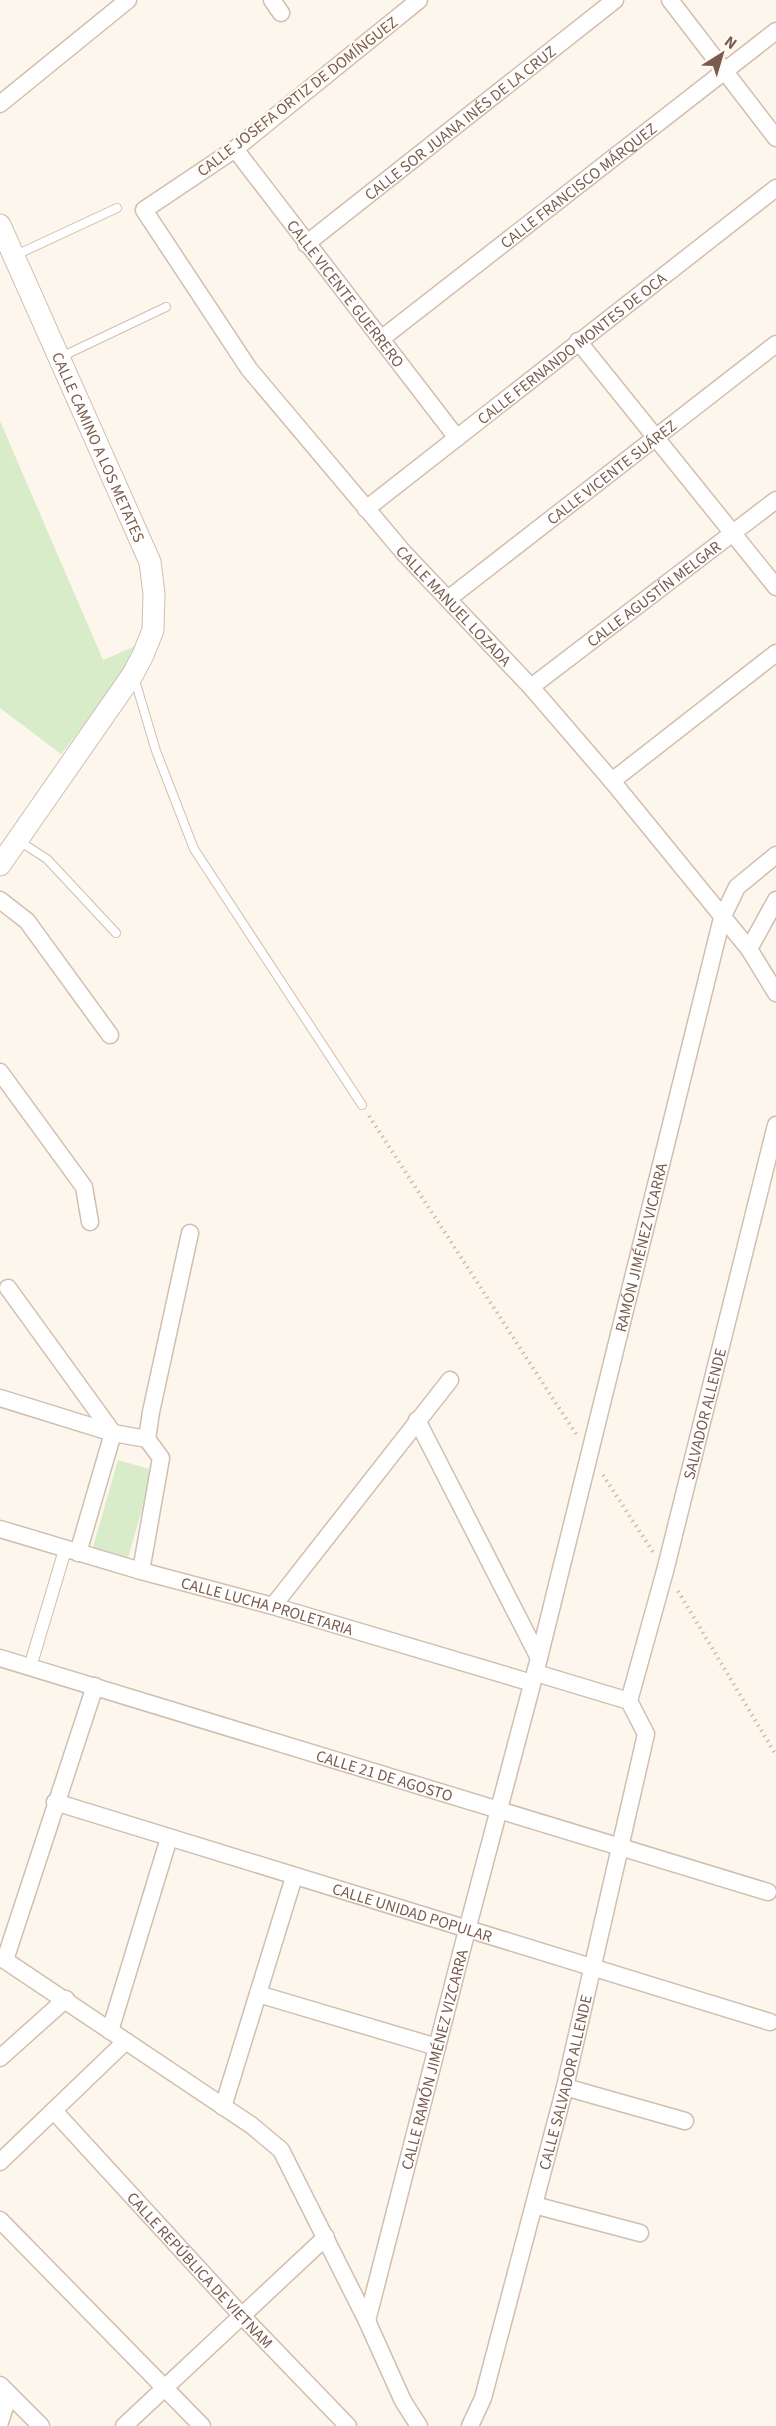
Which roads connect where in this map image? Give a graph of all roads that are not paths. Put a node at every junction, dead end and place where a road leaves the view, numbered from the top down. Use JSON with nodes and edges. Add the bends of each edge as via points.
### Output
{"nodes":[{"id":1,"x":128,"y":0,"type":"edge"},
{"id":2,"x":419,"y":0,"type":"edge"},
{"id":3,"x":615,"y":0,"type":"edge"},
{"id":4,"x":670,"y":0,"type":"edge"},
{"id":5,"x":776,"y":31,"type":"edge"},
{"id":6,"x":724,"y":72,"type":"junction"},
{"id":7,"x":0,"y":104,"type":"edge"},
{"id":8,"x":776,"y":138,"type":"edge"},
{"id":9,"x":235,"y":148,"type":"junction"},
{"id":10,"x":776,"y":188,"type":"edge"},
{"id":11,"x":117,"y":208,"type":"dead end"},
{"id":12,"x":144,"y":210,"type":"joint"},
{"id":13,"x":0,"y":225,"type":"edge"},
{"id":14,"x":306,"y":244,"type":"junction"},
{"id":15,"x":14,"y":256,"type":"junction"},
{"id":16,"x":166,"y":307,"type":"dead end"},
{"id":17,"x":381,"y":339,"type":"junction"},
{"id":18,"x":578,"y":341,"type":"junction"},
{"id":19,"x":776,"y":344,"type":"edge"},
{"id":20,"x":59,"y":358,"type":"junction"},
{"id":21,"x":457,"y":438,"type":"junction"},
{"id":22,"x":656,"y":438,"type":"junction"},
{"id":23,"x":776,"y":500,"type":"edge"},
{"id":24,"x":366,"y":509,"type":"junction"},
{"id":25,"x":733,"y":534,"type":"junction"},
{"id":26,"x":776,"y":587,"type":"edge"},
{"id":27,"x":448,"y":599,"type":"junction"},
{"id":28,"x":776,"y":653,"type":"edge"},
{"id":29,"x":133,"y":674,"type":"junction"},
{"id":30,"x":531,"y":687,"type":"junction"},
{"id":31,"x":612,"y":781,"type":"junction"},
{"id":32,"x":18,"y":840,"type":"junction"},
{"id":33,"x":776,"y":855,"type":"edge"},
{"id":34,"x":0,"y":865,"type":"edge"},
{"id":35,"x":0,"y":900,"type":"edge"},
{"id":36,"x":776,"y":900,"type":"edge"},
{"id":37,"x":722,"y":918,"type":"junction"},
{"id":38,"x":116,"y":933,"type":"dead end"},
{"id":39,"x":749,"y":949,"type":"junction"},
{"id":40,"x":776,"y":993,"type":"edge"},
{"id":41,"x":110,"y":1035,"type":"dead end"},
{"id":42,"x":0,"y":1072,"type":"edge"},
{"id":43,"x":362,"y":1105,"type":"road end"},
{"id":44,"x":776,"y":1125,"type":"edge"},
{"id":45,"x":90,"y":1222,"type":"dead end"},
{"id":46,"x":190,"y":1233,"type":"dead end"},
{"id":47,"x":8,"y":1288,"type":"dead end"},
{"id":48,"x":450,"y":1380,"type":"dead end"},
{"id":49,"x":0,"y":1398,"type":"edge"},
{"id":50,"x":417,"y":1420,"type":"junction"},
{"id":51,"x":113,"y":1433,"type":"junction"},
{"id":52,"x":147,"y":1439,"type":"junction"},
{"id":53,"x":0,"y":1529,"type":"edge"},
{"id":54,"x":72,"y":1551,"type":"junction"},
{"id":55,"x":141,"y":1571,"type":"junction"},
{"id":56,"x":273,"y":1606,"type":"junction"},
{"id":57,"x":0,"y":1658,"type":"edge"},
{"id":58,"x":30,"y":1667,"type":"junction"},
{"id":59,"x":536,"y":1671,"type":"junction"},
{"id":60,"x":95,"y":1686,"type":"junction"},
{"id":61,"x":629,"y":1701,"type":"junction"},
{"id":62,"x":55,"y":1802,"type":"junction"},
{"id":63,"x":499,"y":1809,"type":"junction"},
{"id":64,"x":169,"y":1839,"type":"junction"},
{"id":65,"x":622,"y":1846,"type":"junction"},
{"id":66,"x":294,"y":1877,"type":"junction"},
{"id":67,"x":768,"y":1892,"type":"dead end"},
{"id":68,"x":467,"y":1930,"type":"junction"},
{"id":69,"x":2,"y":1959,"type":"edge"},
{"id":70,"x":592,"y":1968,"type":"junction"},
{"id":71,"x":258,"y":1994,"type":"junction"},
{"id":72,"x":66,"y":1999,"type":"junction"},
{"id":73,"x":770,"y":2022,"type":"dead end"},
{"id":74,"x":110,"y":2031,"type":"junction"},
{"id":75,"x":126,"y":2041,"type":"junction"},
{"id":76,"x":437,"y":2047,"type":"junction"},
{"id":77,"x":0,"y":2058,"type":"edge"},
{"id":78,"x":565,"y":2087,"type":"junction"},
{"id":79,"x":224,"y":2107,"type":"junction"},
{"id":80,"x":54,"y":2111,"type":"junction"},
{"id":81,"x":685,"y":2121,"type":"dead end"},
{"id":82,"x":0,"y":2162,"type":"edge"},
{"id":83,"x":534,"y":2205,"type":"junction"},
{"id":84,"x":0,"y":2220,"type":"edge"},
{"id":85,"x":640,"y":2233,"type":"dead end"},
{"id":86,"x":326,"y":2237,"type":"junction"},
{"id":87,"x":242,"y":2316,"type":"junction"},
{"id":88,"x":367,"y":2321,"type":"junction"},
{"id":89,"x":165,"y":2387,"type":"junction"},
{"id":90,"x":4,"y":2389,"type":"edge"},
{"id":91,"x":0,"y":2422,"type":"edge"},
{"id":92,"x":41,"y":2426,"type":"edge"},
{"id":93,"x":124,"y":2426,"type":"edge"},
{"id":94,"x":202,"y":2426,"type":"edge"},
{"id":95,"x":348,"y":2426,"type":"edge"},
{"id":96,"x":419,"y":2426,"type":"edge"},
{"id":97,"x":470,"y":2426,"type":"edge"}],
"edges":[{"from":1,"to":7,"type":"street"},
{"from":2,"to":9,"type":"street","name":"CALLE JOSEFA ORTIZ DE DOMÍNGUEZ"},
{"from":3,"to":14,"type":"street","name":"CALLE SOR JUANA INÉS DE LA CRUZ"},
{"from":4,"to":6,"type":"street"},
{"from":5,"to":6,"type":"street","name":"CALLE FRANCISCO MÁRQUEZ"},
{"from":6,"to":8,"type":"street"},
{"from":6,"to":17,"type":"street","name":"CALLE FRANCISCO MÁRQUEZ"},
{"from":9,"to":12,"type":"street","name":"CALLE JOSEFA ORTIZ DE DOMÍNGUEZ"},
{"from":9,"to":14,"type":"street","name":"CALLE VICENTE GUERRERO"},
{"from":10,"to":18,"type":"street","name":"CALLE FERNANDO MONTES DE OCA"},
{"from":11,"to":15,"type":"lane"},
{"from":12,"to":24,"type":"street","name":"CALLE MANUEL LOZADA","via":[[249,369]]},
{"from":13,"to":15,"type":"street","name":"CALLE CAMINO A LOS METATES"},
{"from":14,"to":17,"type":"street","name":"CALLE VICENTE GUERRERO"},
{"from":15,"to":20,"type":"street","name":"CALLE CAMINO A LOS METATES"},
{"from":16,"to":20,"type":"lane"},
{"from":17,"to":21,"type":"street","name":"CALLE VICENTE GUERRERO"},
{"from":18,"to":21,"type":"street","name":"CALLE FERNANDO MONTES DE OCA"},
{"from":18,"to":22,"type":"street"},
{"from":19,"to":22,"type":"street","name":"CALLE VICENTE SUÁREZ"},
{"from":20,"to":29,"type":"street","name":"CALLE CAMINO A LOS METATES","via":[[150,562],[153,630]]},
{"from":21,"to":24,"type":"street","name":"CALLE FERNANDO MONTES DE OCA"},
{"from":22,"to":25,"type":"street"},
{"from":22,"to":27,"type":"street","name":"CALLE VICENTE SUÁREZ"},
{"from":23,"to":25,"type":"street","name":"CALLE AGUSTÍN MELGAR"},
{"from":24,"to":27,"type":"street","name":"CALLE MANUEL LOZADA"},
{"from":25,"to":26,"type":"street"},
{"from":25,"to":30,"type":"street","name":"CALLE AGUSTÍN MELGAR"},
{"from":27,"to":30,"type":"street","name":"CALLE MANUEL LOZADA"},
{"from":28,"to":31,"type":"street"},
{"from":29,"to":32,"type":"street","name":"CALLE CAMINO A LOS METATES"},
{"from":29,"to":43,"type":"lane","via":[[156,751],[194,849]]},
{"from":30,"to":31,"type":"street","name":"CALLE MANUEL LOZADA"},
{"from":31,"to":37,"type":"street","name":"CALLE MANUEL LOZADA"},
{"from":32,"to":34,"type":"street","name":"CALLE CAMINO A LOS METATES"},
{"from":32,"to":38,"type":"lane","via":[[47,859]]},
{"from":33,"to":37,"type":"street","name":"RAMÓN JIMÉNEZ VICARRA","via":[[737,887]]},
{"from":35,"to":41,"type":"street","via":[[27,921]]},
{"from":36,"to":39,"type":"street"},
{"from":37,"to":39,"type":"street","name":"CALLE MANUEL LOZADA"},
{"from":37,"to":59,"type":"street","name":"RAMÓN JIMÉNEZ VICARRA"},
{"from":39,"to":40,"type":"street","name":"CALLE MANUEL LOZADA"},
{"from":42,"to":45,"type":"street","via":[[84,1187]]},
{"from":44,"to":61,"type":"street","name":"SALVADOR ALLENDE","via":[[666,1571]]},
{"from":46,"to":52,"type":"street"},
{"from":47,"to":51,"type":"street"},
{"from":48,"to":50,"type":"street"},
{"from":49,"to":51,"type":"street"},
{"from":50,"to":56,"type":"street"},
{"from":50,"to":59,"type":"street"},
{"from":51,"to":52,"type":"street"},
{"from":51,"to":54,"type":"street"},
{"from":52,"to":55,"type":"street","via":[[161,1458]]},
{"from":53,"to":54,"type":"street","name":"CALLE LUCHA PROLETARIA"},
{"from":54,"to":55,"type":"street","name":"CALLE LUCHA PROLETARIA"},
{"from":54,"to":58,"type":"street"},
{"from":55,"to":56,"type":"street","name":"CALLE LUCHA PROLETARIA"},
{"from":56,"to":59,"type":"street","name":"CALLE LUCHA PROLETARIA"},
{"from":57,"to":58,"type":"street","name":"CALLE 21 DE AGOSTO"},
{"from":58,"to":60,"type":"street","name":"CALLE 21 DE AGOSTO"},
{"from":59,"to":61,"type":"street","name":"CALLE LUCHA PROLETARIA"},
{"from":59,"to":63,"type":"street","name":"CALLE RAMÓN JIMÉNEZ VIZCARRA"},
{"from":60,"to":62,"type":"street"},
{"from":60,"to":63,"type":"street","name":"CALLE 21 DE AGOSTO"},
{"from":61,"to":65,"type":"street","name":"CALLE SALVADOR ALLENDE","via":[[646,1734]]},
{"from":62,"to":64,"type":"street","name":"CALLE UNIDAD POPULAR"},
{"from":62,"to":69,"type":"street"},
{"from":63,"to":65,"type":"street","name":"CALLE 21 DE AGOSTO"},
{"from":63,"to":68,"type":"street","name":"CALLE RAMÓN JIMÉNEZ VIZCARRA"},
{"from":64,"to":66,"type":"street","name":"CALLE UNIDAD POPULAR"},
{"from":64,"to":74,"type":"street"},
{"from":65,"to":67,"type":"street","name":"CALLE 21 DE AGOSTO"},
{"from":65,"to":70,"type":"street","name":"CALLE SALVADOR ALLENDE"},
{"from":66,"to":68,"type":"street","name":"CALLE UNIDAD POPULAR"},
{"from":66,"to":71,"type":"street"},
{"from":68,"to":70,"type":"street","name":"CALLE UNIDAD POPULAR"},
{"from":68,"to":76,"type":"street","name":"CALLE RAMÓN JIMÉNEZ VIZCARRA"},
{"from":69,"to":72,"type":"street"},
{"from":70,"to":73,"type":"street","name":"CALLE UNIDAD POPULAR"},
{"from":70,"to":78,"type":"street","name":"CALLE SALVADOR ALLENDE"},
{"from":71,"to":76,"type":"street"},
{"from":71,"to":79,"type":"street"},
{"from":72,"to":74,"type":"street"},
{"from":72,"to":77,"type":"street"},
{"from":74,"to":75,"type":"street"},
{"from":75,"to":79,"type":"street"},
{"from":75,"to":80,"type":"street"},
{"from":76,"to":88,"type":"street","name":"CALLE RAMÓN JIMÉNEZ VIZCARRA"},
{"from":78,"to":81,"type":"street"},
{"from":78,"to":83,"type":"street","name":"CALLE SALVADOR ALLENDE"},
{"from":79,"to":86,"type":"street","via":[[281,2150]]},
{"from":80,"to":82,"type":"street"},
{"from":80,"to":87,"type":"street","name":"CALLE REPÚBLICA DE VIETNAM"},
{"from":83,"to":85,"type":"street"},
{"from":83,"to":97,"type":"street","name":"CALLE SALVADOR ALLENDE","via":[[483,2398]]},
{"from":84,"to":89,"type":"street"},
{"from":86,"to":87,"type":"street"},
{"from":86,"to":88,"type":"street"},
{"from":87,"to":89,"type":"street"},
{"from":87,"to":95,"type":"street","name":"CALLE REPÚBLICA DE VIETNAM"},
{"from":88,"to":96,"type":"street","via":[[403,2401]]},
{"from":89,"to":93,"type":"street"},
{"from":89,"to":94,"type":"street"},
{"from":90,"to":91,"type":"street"},
{"from":90,"to":92,"type":"street"}]}
